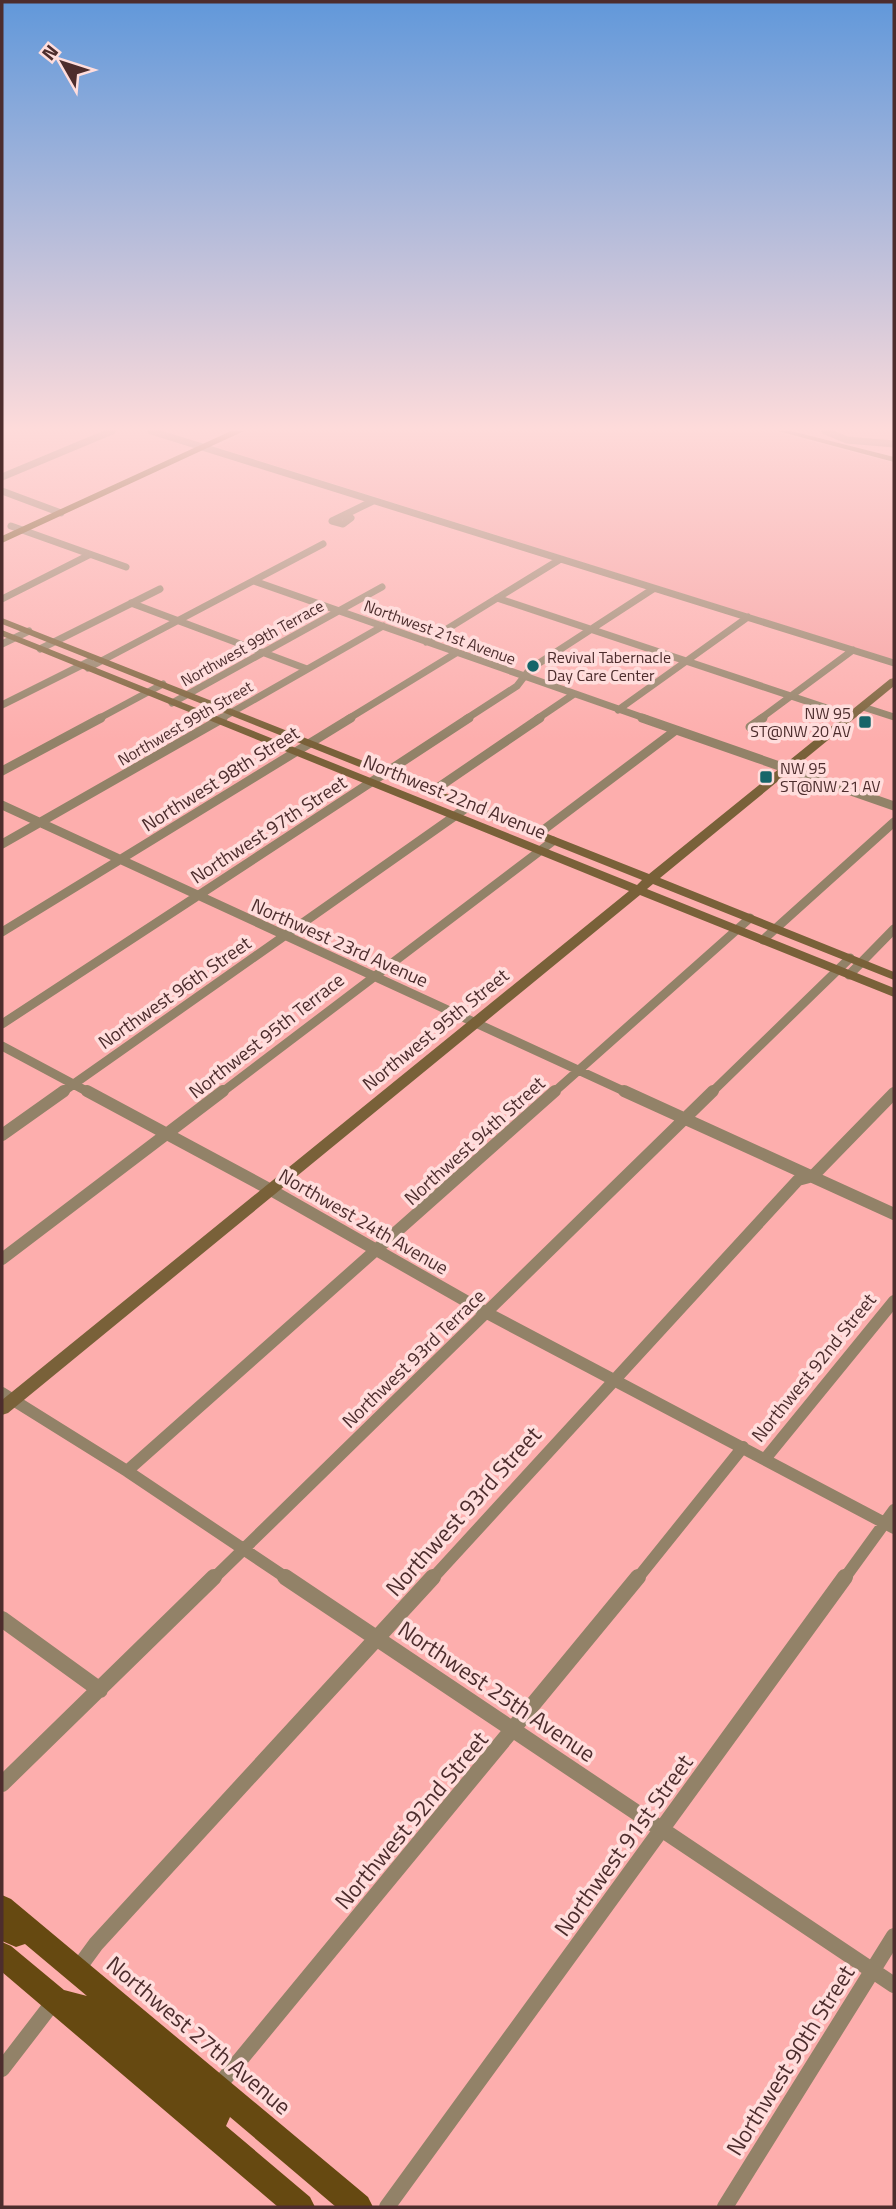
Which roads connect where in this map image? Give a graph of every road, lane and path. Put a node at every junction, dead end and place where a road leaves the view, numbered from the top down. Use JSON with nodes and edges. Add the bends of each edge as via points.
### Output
{"nodes":[{"id":1,"x":27,"y":534,"type":"edge"},
{"id":2,"x":477,"y":534,"type":"edge"},
{"id":3,"x":323,"y":544,"type":"dead end"},
{"id":4,"x":89,"y":555,"type":"junction"},
{"id":5,"x":559,"y":560,"type":"junction"},
{"id":6,"x":126,"y":567,"type":"dead end"},
{"id":7,"x":254,"y":580,"type":"junction"},
{"id":8,"x":382,"y":587,"type":"dead end"},
{"id":9,"x":160,"y":589,"type":"dead end"},
{"id":10,"x":653,"y":589,"type":"junction"},
{"id":11,"x":497,"y":598,"type":"junction"},
{"id":12,"x":2,"y":599,"type":"edge"},
{"id":13,"x":131,"y":603,"type":"junction"},
{"id":14,"x":339,"y":611,"type":"junction"},
{"id":15,"x":748,"y":617,"type":"junction"},
{"id":16,"x":2,"y":621,"type":"edge"},
{"id":17,"x":178,"y":621,"type":"junction"},
{"id":18,"x":383,"y":626,"type":"junction"},
{"id":19,"x":29,"y":631,"type":"junction"},
{"id":20,"x":589,"y":631,"type":"junction"},
{"id":21,"x":2,"y":633,"type":"edge"},
{"id":22,"x":14,"y":638,"type":"junction"},
{"id":23,"x":54,"y":642,"type":"junction"},
{"id":24,"x":426,"y":642,"type":"junction"},
{"id":25,"x":2,"y":644,"type":"edge"},
{"id":26,"x":40,"y":649,"type":"junction"},
{"id":27,"x":853,"y":650,"type":"junction"},
{"id":28,"x":264,"y":653,"type":"junction"},
{"id":29,"x":456,"y":653,"type":"junction"},
{"id":30,"x":99,"y":659,"type":"junction"},
{"id":31,"x":685,"y":663,"type":"junction"},
{"id":32,"x":894,"y":663,"type":"edge"},
{"id":33,"x":84,"y":667,"type":"junction"},
{"id":34,"x":307,"y":669,"type":"junction"},
{"id":35,"x":523,"y":677,"type":"junction"},
{"id":36,"x":894,"y":681,"type":"edge"},
{"id":37,"x":163,"y":684,"type":"junction"},
{"id":38,"x":147,"y":693,"type":"junction"},
{"id":39,"x":187,"y":694,"type":"junction"},
{"id":40,"x":575,"y":694,"type":"junction"},
{"id":41,"x":790,"y":697,"type":"junction"},
{"id":42,"x":172,"y":703,"type":"junction"},
{"id":43,"x":2,"y":705,"type":"edge"},
{"id":44,"x":863,"y":707,"type":"junction"},
{"id":45,"x":618,"y":710,"type":"junction"},
{"id":46,"x":233,"y":712,"type":"junction"},
{"id":47,"x":851,"y":716,"type":"junction"},
{"id":48,"x":894,"y":717,"type":"edge"},
{"id":49,"x":217,"y":721,"type":"junction"},
{"id":50,"x":750,"y":727,"type":"dead end"},
{"id":51,"x":676,"y":730,"type":"junction"},
{"id":52,"x":309,"y":742,"type":"junction"},
{"id":53,"x":293,"y":752,"type":"junction"},
{"id":54,"x":788,"y":768,"type":"junction"},
{"id":55,"x":2,"y":771,"type":"edge"},
{"id":56,"x":385,"y":773,"type":"junction"},
{"id":57,"x":370,"y":783,"type":"junction"},
{"id":58,"x":433,"y":791,"type":"junction"},
{"id":59,"x":894,"y":793,"type":"edge"},
{"id":60,"x":884,"y":802,"type":"junction"},
{"id":61,"x":2,"y":805,"type":"edge"},
{"id":62,"x":470,"y":806,"type":"junction"},
{"id":63,"x":894,"y":806,"type":"edge"},
{"id":64,"x":453,"y":817,"type":"junction"},
{"id":65,"x":40,"y":822,"type":"junction"},
{"id":66,"x":894,"y":822,"type":"edge"},
{"id":67,"x":537,"y":834,"type":"junction"},
{"id":68,"x":553,"y":841,"type":"junction"},
{"id":69,"x":2,"y":844,"type":"edge"},
{"id":70,"x":540,"y":852,"type":"junction"},
{"id":71,"x":121,"y":859,"type":"junction"},
{"id":72,"x":649,"y":879,"type":"junction"},
{"id":73,"x":636,"y":890,"type":"junction"},
{"id":74,"x":197,"y":897,"type":"junction"},
{"id":75,"x":750,"y":918,"type":"junction"},
{"id":76,"x":775,"y":928,"type":"junction"},
{"id":77,"x":737,"y":929,"type":"junction"},
{"id":78,"x":894,"y":929,"type":"edge"},
{"id":79,"x":2,"y":932,"type":"edge"},
{"id":80,"x":285,"y":937,"type":"junction"},
{"id":81,"x":763,"y":940,"type":"junction"},
{"id":82,"x":856,"y":960,"type":"junction"},
{"id":83,"x":843,"y":972,"type":"junction"},
{"id":84,"x":372,"y":976,"type":"junction"},
{"id":85,"x":894,"y":976,"type":"edge"},
{"id":86,"x":894,"y":993,"type":"edge"},
{"id":87,"x":476,"y":1023,"type":"junction"},
{"id":88,"x":2,"y":1024,"type":"edge"},
{"id":89,"x":2,"y":1046,"type":"edge"},
{"id":90,"x":579,"y":1070,"type":"junction"},
{"id":91,"x":73,"y":1084,"type":"junction"},
{"id":92,"x":894,"y":1093,"type":"edge"},
{"id":93,"x":684,"y":1119,"type":"junction"},
{"id":94,"x":168,"y":1134,"type":"junction"},
{"id":95,"x":2,"y":1135,"type":"edge"},
{"id":96,"x":813,"y":1176,"type":"junction"},
{"id":97,"x":271,"y":1190,"type":"junction"},
{"id":98,"x":894,"y":1214,"type":"edge"},
{"id":99,"x":376,"y":1251,"type":"junction"},
{"id":100,"x":2,"y":1259,"type":"edge"},
{"id":101,"x":894,"y":1301,"type":"edge"},
{"id":102,"x":487,"y":1313,"type":"junction"},
{"id":103,"x":614,"y":1379,"type":"junction"},
{"id":104,"x":5,"y":1401,"type":"edge"},
{"id":105,"x":743,"y":1447,"type":"junction"},
{"id":106,"x":765,"y":1458,"type":"junction"},
{"id":107,"x":127,"y":1471,"type":"junction"},
{"id":108,"x":891,"y":1520,"type":"edge"},
{"id":109,"x":245,"y":1550,"type":"junction"},
{"id":110,"x":2,"y":1619,"type":"edge"},
{"id":111,"x":377,"y":1639,"type":"junction"},
{"id":112,"x":100,"y":1690,"type":"junction"},
{"id":113,"x":515,"y":1730,"type":"junction"},
{"id":114,"x":2,"y":1784,"type":"edge"},
{"id":115,"x":663,"y":1829,"type":"junction"},
{"id":116,"x":2,"y":1908,"type":"edge"},
{"id":117,"x":15,"y":1929,"type":"edge"},
{"id":118,"x":894,"y":1936,"type":"edge"},
{"id":119,"x":2,"y":1955,"type":"edge"},
{"id":120,"x":76,"y":1971,"type":"junction"},
{"id":121,"x":873,"y":1972,"type":"junction"},
{"id":122,"x":894,"y":1985,"type":"edge"},
{"id":123,"x":55,"y":2000,"type":"junction"},
{"id":124,"x":2,"y":2069,"type":"edge"},
{"id":125,"x":216,"y":2089,"type":"junction"},
{"id":126,"x":209,"y":2130,"type":"junction"},
{"id":127,"x":300,"y":2207,"type":"edge"},
{"id":128,"x":358,"y":2207,"type":"edge"},
{"id":129,"x":387,"y":2207,"type":"edge"},
{"id":130,"x":725,"y":2207,"type":"edge"}],
"edges":[{"from":1,"to":4,"type":"street"},
{"from":2,"to":5,"type":"street"},
{"from":3,"to":7,"type":"street"},
{"from":4,"to":6,"type":"street"},
{"from":4,"to":12,"type":"street"},
{"from":5,"to":10,"type":"street"},
{"from":5,"to":11,"type":"street"},
{"from":7,"to":14,"type":"street","name":"Northwest 21st Avenue"},
{"from":7,"to":17,"type":"street"},
{"from":8,"to":14,"type":"street","name":"Northwest 99th Terrace"},
{"from":9,"to":13,"type":"street"},
{"from":10,"to":15,"type":"street"},
{"from":10,"to":20,"type":"street","name":"Northwest 97th Street"},
{"from":11,"to":20,"type":"street"},
{"from":11,"to":24,"type":"street"},
{"from":13,"to":17,"type":"street"},
{"from":13,"to":23,"type":"street"},
{"from":14,"to":18,"type":"street","name":"Northwest 21st Avenue"},
{"from":14,"to":28,"type":"street","name":"Northwest 99th Terrace"},
{"from":15,"to":27,"type":"street"},
{"from":15,"to":31,"type":"street"},
{"from":16,"to":19,"type":"main road","name":"Northwest 22nd Avenue"},
{"from":17,"to":28,"type":"street"},
{"from":17,"to":30,"type":"street"},
{"from":18,"to":24,"type":"street","name":"Northwest 21st Avenue"},
{"from":18,"to":34,"type":"street","name":"Northwest 99th Street"},
{"from":19,"to":22,"type":"street"},
{"from":19,"to":23,"type":"main road","name":"Northwest 22nd Avenue"},
{"from":20,"to":31,"type":"street"},
{"from":20,"to":35,"type":"street","name":"Northwest 97th Street"},
{"from":21,"to":22,"type":"main road","name":"Northwest 22nd Avenue"},
{"from":22,"to":25,"type":"street"},
{"from":22,"to":26,"type":"main road","name":"Northwest 22nd Avenue"},
{"from":23,"to":26,"type":"street"},
{"from":23,"to":30,"type":"main road","name":"Northwest 22nd Avenue"},
{"from":24,"to":29,"type":"street","name":"Northwest 21st Avenue"},
{"from":26,"to":33,"type":"main road","name":"Northwest 22nd Avenue"},
{"from":27,"to":32,"type":"street"},
{"from":27,"to":41,"type":"street"},
{"from":28,"to":34,"type":"street"},
{"from":28,"to":39,"type":"street","name":"Northwest 99th Terrace"},
{"from":29,"to":35,"type":"street","name":"Northwest 21st Avenue"},
{"from":29,"to":52,"type":"street","name":"Northwest 98th Street"},
{"from":30,"to":33,"type":"street"},
{"from":30,"to":37,"type":"main road","name":"Northwest 22nd Avenue"},
{"from":31,"to":41,"type":"street"},
{"from":31,"to":45,"type":"street"},
{"from":33,"to":38,"type":"main road","name":"Northwest 22nd Avenue"},
{"from":33,"to":43,"type":"street"},
{"from":34,"to":46,"type":"street","name":"Northwest 99th Street"},
{"from":35,"to":40,"type":"street","name":"Northwest 21st Avenue"},
{"from":35,"to":56,"type":"street","name":"Northwest 97th Street","via":[[517,686]]},
{"from":36,"to":44,"type":"main road","name":"Northwest 95th Street"},
{"from":37,"to":38,"type":"street","name":"Northwest 99th Terrace"},
{"from":37,"to":39,"type":"main road","name":"Northwest 22nd Avenue"},
{"from":38,"to":42,"type":"main road","name":"Northwest 22nd Avenue"},
{"from":38,"to":55,"type":"street","name":"Northwest 99th Terrace"},
{"from":39,"to":42,"type":"street","name":"Northwest 99th Terrace"},
{"from":39,"to":46,"type":"main road","name":"Northwest 22nd Avenue"},
{"from":40,"to":45,"type":"street","name":"Northwest 21st Avenue"},
{"from":40,"to":58,"type":"street"},
{"from":41,"to":47,"type":"street"},
{"from":41,"to":50,"type":"street"},
{"from":42,"to":49,"type":"main road","name":"Northwest 22nd Avenue"},
{"from":44,"to":47,"type":"main road","name":"Northwest 95th Street"},
{"from":44,"to":48,"type":"street"},
{"from":45,"to":51,"type":"street","name":"Northwest 21st Avenue"},
{"from":46,"to":49,"type":"street","name":"Northwest 99th Street"},
{"from":46,"to":52,"type":"main road","name":"Northwest 22nd Avenue"},
{"from":47,"to":54,"type":"main road","name":"Northwest 95th Street"},
{"from":49,"to":53,"type":"main road","name":"Northwest 22nd Avenue"},
{"from":49,"to":65,"type":"street","name":"Northwest 99th Street"},
{"from":51,"to":54,"type":"street","name":"Northwest 21st Avenue"},
{"from":51,"to":67,"type":"street"},
{"from":52,"to":53,"type":"street","name":"Northwest 98th Street"},
{"from":52,"to":56,"type":"main road","name":"Northwest 22nd Avenue"},
{"from":53,"to":57,"type":"main road","name":"Northwest 22nd Avenue"},
{"from":53,"to":71,"type":"street","name":"Northwest 98th Street"},
{"from":54,"to":60,"type":"street","name":"Northwest 21st Avenue"},
{"from":54,"to":72,"type":"main road","name":"Northwest 95th Street"},
{"from":56,"to":57,"type":"street","name":"Northwest 97th Street"},
{"from":56,"to":58,"type":"main road","name":"Northwest 22nd Avenue"},
{"from":57,"to":64,"type":"main road","name":"Northwest 22nd Avenue"},
{"from":57,"to":74,"type":"street","name":"Northwest 97th Street"},
{"from":58,"to":62,"type":"main road","name":"Northwest 22nd Avenue"},
{"from":59,"to":60,"type":"street"},
{"from":60,"to":63,"type":"street","name":"Northwest 21st Avenue"},
{"from":61,"to":65,"type":"street","name":"Northwest 23rd Avenue"},
{"from":62,"to":64,"type":"street","name":"Northwest 96th Street"},
{"from":62,"to":67,"type":"main road","name":"Northwest 22nd Avenue"},
{"from":64,"to":70,"type":"main road","name":"Northwest 22nd Avenue"},
{"from":64,"to":80,"type":"street","name":"Northwest 96th Street"},
{"from":65,"to":69,"type":"street","name":"Northwest 99th Street"},
{"from":65,"to":71,"type":"street","name":"Northwest 23rd Avenue"},
{"from":66,"to":76,"type":"street"},
{"from":67,"to":68,"type":"main road","name":"Northwest 22nd Avenue"},
{"from":68,"to":70,"type":"street","name":"Northwest 95th Terrace"},
{"from":68,"to":72,"type":"main road","name":"Northwest 22nd Avenue"},
{"from":70,"to":73,"type":"main road","name":"Northwest 22nd Avenue"},
{"from":70,"to":84,"type":"street","name":"Northwest 95th Terrace"},
{"from":71,"to":74,"type":"street","name":"Northwest 23rd Avenue"},
{"from":71,"to":79,"type":"street","name":"Northwest 98th Street"},
{"from":72,"to":73,"type":"main road","name":"Northwest 95th Street"},
{"from":72,"to":75,"type":"main road","name":"Northwest 22nd Avenue"},
{"from":73,"to":77,"type":"main road","name":"Northwest 22nd Avenue"},
{"from":73,"to":87,"type":"main road","name":"Northwest 95th Street"},
{"from":74,"to":80,"type":"street","name":"Northwest 23rd Avenue"},
{"from":74,"to":88,"type":"street","name":"Northwest 97th Street"},
{"from":75,"to":76,"type":"main road","name":"Northwest 22nd Avenue"},
{"from":75,"to":77,"type":"street","name":"Northwest 94th Street"},
{"from":76,"to":81,"type":"street"},
{"from":76,"to":82,"type":"main road","name":"Northwest 22nd Avenue"},
{"from":77,"to":81,"type":"main road","name":"Northwest 22nd Avenue"},
{"from":77,"to":90,"type":"street","name":"Northwest 94th Street"},
{"from":78,"to":82,"type":"street","name":"Northwest 93rd Terrace"},
{"from":80,"to":84,"type":"street","name":"Northwest 23rd Avenue"},
{"from":80,"to":91,"type":"street","name":"Northwest 96th Street"},
{"from":81,"to":83,"type":"main road","name":"Northwest 22nd Avenue"},
{"from":82,"to":83,"type":"street","name":"Northwest 93rd Terrace"},
{"from":82,"to":85,"type":"main road","name":"Northwest 22nd Avenue"},
{"from":83,"to":86,"type":"main road","name":"Northwest 22nd Avenue"},
{"from":83,"to":93,"type":"street","name":"Northwest 93rd Terrace"},
{"from":84,"to":87,"type":"street","name":"Northwest 23rd Avenue"},
{"from":84,"to":94,"type":"street","name":"Northwest 95th Terrace"},
{"from":87,"to":90,"type":"street","name":"Northwest 23rd Avenue"},
{"from":87,"to":97,"type":"main road","name":"Northwest 95th Street"},
{"from":89,"to":91,"type":"street","name":"Northwest 24th Avenue"},
{"from":90,"to":93,"type":"street","name":"Northwest 23rd Avenue"},
{"from":90,"to":99,"type":"street","name":"Northwest 94th Street"},
{"from":91,"to":94,"type":"street","name":"Northwest 24th Avenue"},
{"from":91,"to":95,"type":"street","name":"Northwest 96th Street"},
{"from":92,"to":96,"type":"street","name":"Northwest 93rd Street"},
{"from":93,"to":96,"type":"street","name":"Northwest 23rd Avenue"},
{"from":93,"to":102,"type":"street","name":"Northwest 93rd Terrace"},
{"from":94,"to":97,"type":"street","name":"Northwest 24th Avenue"},
{"from":94,"to":100,"type":"street","name":"Northwest 95th Terrace"},
{"from":96,"to":98,"type":"street","name":"Northwest 23rd Avenue"},
{"from":96,"to":103,"type":"street","name":"Northwest 93rd Street","via":[[798,1180]]},
{"from":97,"to":99,"type":"street","name":"Northwest 24th Avenue"},
{"from":97,"to":104,"type":"main road","name":"Northwest 95th Street"},
{"from":99,"to":102,"type":"street","name":"Northwest 24th Avenue"},
{"from":99,"to":107,"type":"street","name":"Northwest 94th Street"},
{"from":101,"to":106,"type":"street","name":"Northwest 92nd Street"},
{"from":102,"to":103,"type":"street","name":"Northwest 24th Avenue"},
{"from":102,"to":109,"type":"street","name":"Northwest 93rd Terrace"},
{"from":103,"to":105,"type":"street","name":"Northwest 24th Avenue"},
{"from":103,"to":111,"type":"street","name":"Northwest 93rd Street"},
{"from":104,"to":107,"type":"street","name":"Northwest 25th Avenue"},
{"from":105,"to":106,"type":"street","name":"Northwest 24th Avenue"},
{"from":105,"to":113,"type":"street","name":"Northwest 92nd Street"},
{"from":106,"to":108,"type":"street","name":"Northwest 24th Avenue"},
{"from":107,"to":109,"type":"street","name":"Northwest 25th Avenue"},
{"from":108,"to":115,"type":"street","name":"Northwest 91st Street"},
{"from":109,"to":111,"type":"street","name":"Northwest 25th Avenue"},
{"from":109,"to":112,"type":"street","name":"Northwest 93rd Terrace"},
{"from":110,"to":112,"type":"street"},
{"from":111,"to":113,"type":"street","name":"Northwest 25th Avenue"},
{"from":111,"to":120,"type":"street","name":"Northwest 93rd Street"},
{"from":112,"to":114,"type":"street","name":"Northwest 93rd Terrace"},
{"from":113,"to":115,"type":"street","name":"Northwest 25th Avenue"},
{"from":113,"to":125,"type":"street","name":"Northwest 92nd Street"},
{"from":115,"to":121,"type":"street","name":"Northwest 25th Avenue"},
{"from":115,"to":129,"type":"street","name":"Northwest 91st Street"},
{"from":116,"to":117,"type":"main road","name":"Northwest 27th Avenue"},
{"from":117,"to":120,"type":"main road","name":"Northwest 27th Avenue"},
{"from":118,"to":121,"type":"street","name":"Northwest 90th Street"},
{"from":119,"to":123,"type":"main road"},
{"from":120,"to":125,"type":"main road","name":"Northwest 27th Avenue"},
{"from":121,"to":122,"type":"street","name":"Northwest 25th Avenue"},
{"from":121,"to":130,"type":"street","name":"Northwest 90th Street"},
{"from":123,"to":124,"type":"street"},
{"from":123,"to":125,"type":"main road","via":[[87,2010],[171,2081],[185,2088]]},
{"from":123,"to":126,"type":"main road"},
{"from":125,"to":126,"type":"main road","via":[[218,2110]]},
{"from":125,"to":128,"type":"main road","name":"Northwest 27th Avenue"},
{"from":126,"to":127,"type":"main road"}]}
